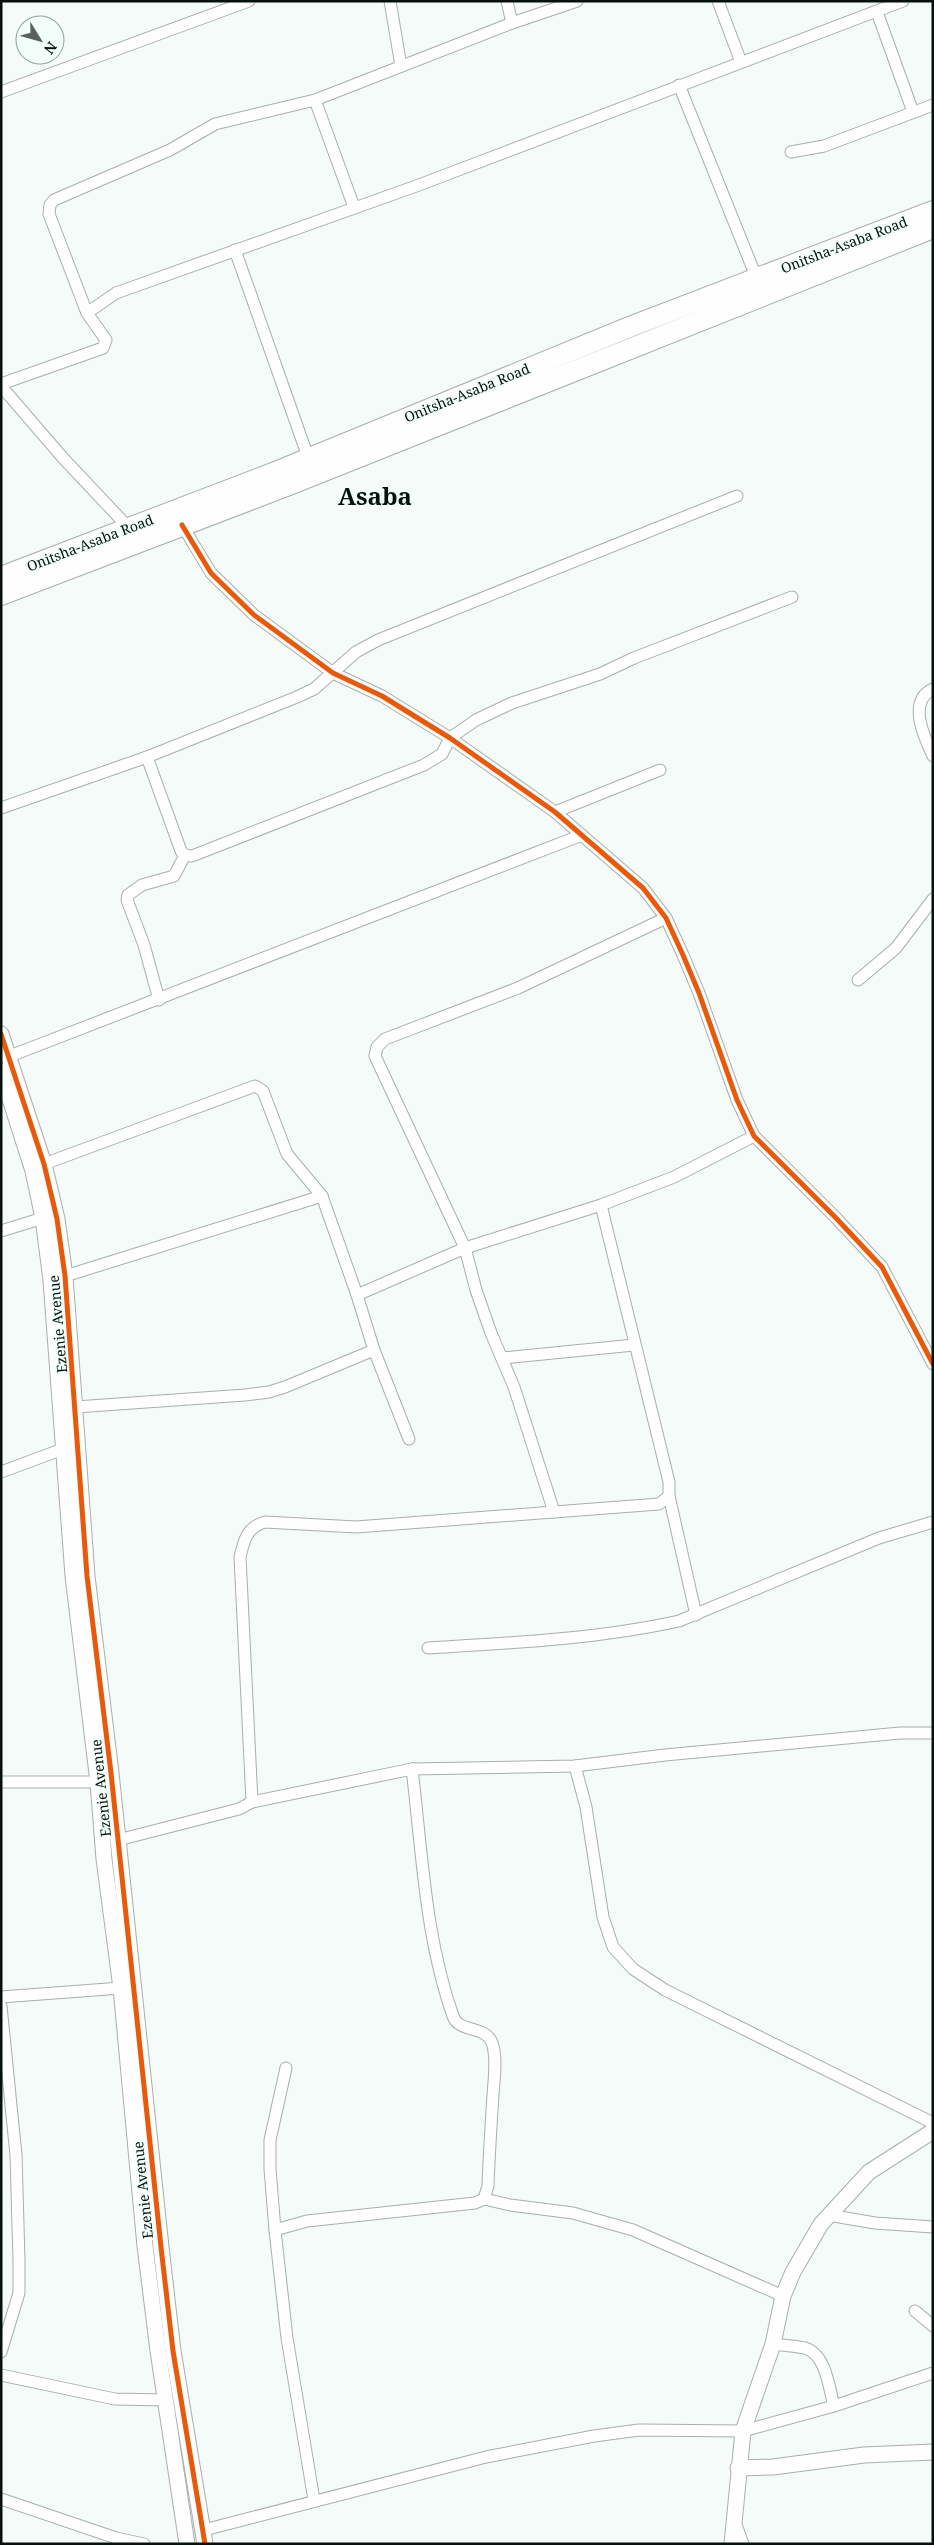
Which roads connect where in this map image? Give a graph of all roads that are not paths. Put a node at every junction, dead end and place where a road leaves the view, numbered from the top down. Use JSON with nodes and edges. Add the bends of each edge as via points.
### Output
{"nodes":[{"id":1,"x":249,"y":1,"type":"edge"},
{"id":2,"x":390,"y":1,"type":"edge"},
{"id":3,"x":507,"y":1,"type":"edge"},
{"id":4,"x":577,"y":1,"type":"edge"},
{"id":5,"x":718,"y":1,"type":"edge"},
{"id":6,"x":903,"y":1,"type":"edge"},
{"id":7,"x":877,"y":12,"type":"junction"},
{"id":8,"x":512,"y":23,"type":"junction"},
{"id":9,"x":741,"y":62,"type":"junction"},
{"id":10,"x":401,"y":66,"type":"junction"},
{"id":11,"x":679,"y":85,"type":"junction"},
{"id":12,"x":1,"y":92,"type":"edge"},
{"id":13,"x":315,"y":100,"type":"junction"},
{"id":14,"x":933,"y":105,"type":"edge"},
{"id":15,"x":913,"y":112,"type":"junction"},
{"id":16,"x":791,"y":152,"type":"dead end"},
{"id":17,"x":354,"y":207,"type":"junction"},
{"id":18,"x":933,"y":211,"type":"edge"},
{"id":19,"x":933,"y":228,"type":"edge"},
{"id":20,"x":234,"y":250,"type":"junction"},
{"id":21,"x":756,"y":279,"type":"junction"},
{"id":22,"x":87,"y":313,"type":"junction"},
{"id":23,"x":532,"y":377,"type":"junction"},
{"id":24,"x":1,"y":385,"type":"edge"},
{"id":25,"x":308,"y":457,"type":"junction"},
{"id":26,"x":737,"y":496,"type":"dead end"},
{"id":27,"x":182,"y":525,"type":"junction"},
{"id":28,"x":129,"y":528,"type":"junction"},
{"id":29,"x":1,"y":577,"type":"edge"},
{"id":30,"x":1,"y":595,"type":"edge"},
{"id":31,"x":792,"y":596,"type":"dead end"},
{"id":32,"x":334,"y":673,"type":"junction"},
{"id":33,"x":933,"y":689,"type":"edge"},
{"id":34,"x":450,"y":738,"type":"junction"},
{"id":35,"x":933,"y":756,"type":"edge"},
{"id":36,"x":147,"y":757,"type":"junction"},
{"id":37,"x":660,"y":770,"type":"dead end"},
{"id":38,"x":1,"y":808,"type":"edge"},
{"id":39,"x":555,"y":812,"type":"junction"},
{"id":40,"x":582,"y":835,"type":"junction"},
{"id":41,"x":186,"y":855,"type":"junction"},
{"id":42,"x":933,"y":899,"type":"edge"},
{"id":43,"x":666,"y":918,"type":"junction"},
{"id":44,"x":858,"y":980,"type":"dead end"},
{"id":45,"x":159,"y":1000,"type":"junction"},
{"id":46,"x":1,"y":1034,"type":"edge"},
{"id":47,"x":10,"y":1056,"type":"junction"},
{"id":48,"x":1,"y":1071,"type":"edge"},
{"id":49,"x":754,"y":1136,"type":"junction"},
{"id":50,"x":44,"y":1164,"type":"junction"},
{"id":51,"x":322,"y":1196,"type":"junction"},
{"id":52,"x":601,"y":1205,"type":"junction"},
{"id":53,"x":43,"y":1218,"type":"junction"},
{"id":54,"x":1,"y":1231,"type":"edge"},
{"id":55,"x":465,"y":1248,"type":"junction"},
{"id":56,"x":66,"y":1276,"type":"junction"},
{"id":57,"x":357,"y":1295,"type":"junction"},
{"id":58,"x":634,"y":1345,"type":"junction"},
{"id":59,"x":374,"y":1350,"type":"junction"},
{"id":60,"x":502,"y":1358,"type":"junction"},
{"id":61,"x":933,"y":1364,"type":"edge"},
{"id":62,"x":76,"y":1407,"type":"junction"},
{"id":63,"x":409,"y":1439,"type":"dead end"},
{"id":64,"x":63,"y":1449,"type":"junction"},
{"id":65,"x":1,"y":1472,"type":"edge"},
{"id":66,"x":669,"y":1496,"type":"junction"},
{"id":67,"x":82,"y":1497,"type":"junction"},
{"id":68,"x":67,"y":1500,"type":"junction"},
{"id":69,"x":554,"y":1512,"type":"junction"},
{"id":70,"x":933,"y":1522,"type":"edge"},
{"id":71,"x":696,"y":1615,"type":"junction"},
{"id":72,"x":428,"y":1648,"type":"dead end"},
{"id":73,"x":933,"y":1732,"type":"edge"},
{"id":74,"x":575,"y":1766,"type":"junction"},
{"id":75,"x":412,"y":1769,"type":"junction"},
{"id":76,"x":1,"y":1782,"type":"edge"},
{"id":77,"x":98,"y":1782,"type":"junction"},
{"id":78,"x":252,"y":1802,"type":"junction"},
{"id":79,"x":118,"y":1840,"type":"junction"},
{"id":80,"x":120,"y":1988,"type":"junction"},
{"id":81,"x":1,"y":1997,"type":"edge"},
{"id":82,"x":1,"y":2006,"type":"edge"},
{"id":83,"x":286,"y":2068,"type":"dead end"},
{"id":84,"x":134,"y":2071,"type":"junction"},
{"id":85,"x":933,"y":2123,"type":"edge"},
{"id":86,"x":930,"y":2136,"type":"edge"},
{"id":87,"x":484,"y":2199,"type":"junction"},
{"id":88,"x":828,"y":2215,"type":"junction"},
{"id":89,"x":933,"y":2227,"type":"edge"},
{"id":90,"x":275,"y":2230,"type":"junction"},
{"id":91,"x":158,"y":2292,"type":"junction"},
{"id":92,"x":783,"y":2296,"type":"junction"},
{"id":93,"x":915,"y":2311,"type":"dead end"},
{"id":94,"x":933,"y":2326,"type":"edge"},
{"id":95,"x":773,"y":2344,"type":"junction"},
{"id":96,"x":1,"y":2352,"type":"edge"},
{"id":97,"x":933,"y":2373,"type":"edge"},
{"id":98,"x":1,"y":2374,"type":"edge"},
{"id":99,"x":165,"y":2400,"type":"junction"},
{"id":100,"x":834,"y":2406,"type":"junction"},
{"id":101,"x":742,"y":2431,"type":"junction"},
{"id":102,"x":933,"y":2452,"type":"edge"},
{"id":103,"x":738,"y":2468,"type":"junction"},
{"id":104,"x":1,"y":2500,"type":"edge"},
{"id":105,"x":314,"y":2500,"type":"junction"},
{"id":106,"x":734,"y":2517,"type":"junction"},
{"id":107,"x":204,"y":2537,"type":"edge"},
{"id":108,"x":144,"y":2544,"type":"edge"},
{"id":109,"x":187,"y":2544,"type":"edge"},
{"id":110,"x":732,"y":2544,"type":"edge"},
{"id":111,"x":743,"y":2544,"type":"edge"}],
"edges":[{"from":1,"to":12,"type":"street"},
{"from":2,"to":10,"type":"street"},
{"from":3,"to":8,"type":"street"},
{"from":4,"to":8,"type":"street"},
{"from":5,"to":9,"type":"street"},
{"from":6,"to":7,"type":"street"},
{"from":7,"to":9,"type":"street"},
{"from":7,"to":15,"type":"street"},
{"from":8,"to":10,"type":"street"},
{"from":9,"to":11,"type":"street"},
{"from":10,"to":13,"type":"street"},
{"from":11,"to":17,"type":"street"},
{"from":11,"to":21,"type":"street"},
{"from":13,"to":17,"type":"street"},
{"from":13,"to":22,"type":"street","via":[[215,124],[170,150],[54,200],[49,214]]},
{"from":14,"to":15,"type":"street"},
{"from":15,"to":16,"type":"street","via":[[824,146]]},
{"from":17,"to":20,"type":"street"},
{"from":18,"to":21,"type":"highway","name":"Onitsha-Asaba Road"},
{"from":19,"to":23,"type":"highway"},
{"from":20,"to":22,"type":"street","via":[[116,293]]},
{"from":20,"to":25,"type":"street"},
{"from":21,"to":23,"type":"highway","name":"Onitsha-Asaba Road"},
{"from":22,"to":24,"type":"street","via":[[106,340],[103,348]]},
{"from":23,"to":25,"type":"highway","name":"Onitsha-Asaba Road"},
{"from":23,"to":27,"type":"highway","via":[[289,485]]},
{"from":24,"to":28,"type":"street"},
{"from":25,"to":28,"type":"highway","name":"Onitsha-Asaba Road"},
{"from":26,"to":32,"type":"street","via":[[378,640],[356,652]]},
{"from":27,"to":30,"type":"highway"},
{"from":27,"to":32,"type":"street","via":[[217,579],[254,615]]},
{"from":28,"to":29,"type":"highway","name":"Onitsha-Asaba Road"},
{"from":31,"to":34,"type":"street","via":[[600,674],[512,703],[476,720]]},
{"from":32,"to":34,"type":"street","via":[[382,696]]},
{"from":32,"to":36,"type":"street","via":[[314,689],[297,697]]},
{"from":33,"to":35,"type":"street","via":[[919,704],[919,716]]},
{"from":34,"to":39,"type":"street"},
{"from":34,"to":41,"type":"street","via":[[442,754],[424,765],[198,854]]},
{"from":36,"to":38,"type":"street"},
{"from":36,"to":41,"type":"street"},
{"from":37,"to":39,"type":"street"},
{"from":39,"to":40,"type":"street"},
{"from":40,"to":43,"type":"street","via":[[643,888]]},
{"from":40,"to":45,"type":"street"},
{"from":41,"to":45,"type":"street","via":[[174,876],[142,885],[128,895],[127,900]]},
{"from":42,"to":44,"type":"street","via":[[896,948]]},
{"from":43,"to":49,"type":"street","via":[[699,993],[737,1100]]},
{"from":43,"to":55,"type":"street","via":[[518,988],[385,1039],[377,1047],[375,1056]]},
{"from":45,"to":47,"type":"street"},
{"from":46,"to":47,"type":"street","name":"Ezenie Avenue"},
{"from":47,"to":50,"type":"street","name":"Ezenie Avenue"},
{"from":48,"to":53,"type":"street","name":"Ezenie Avenue","via":[[33,1171]]},
{"from":49,"to":52,"type":"street","via":[[674,1177]]},
{"from":49,"to":61,"type":"street","via":[[882,1267]]},
{"from":50,"to":51,"type":"street","via":[[255,1086],[263,1091],[287,1154]]},
{"from":50,"to":56,"type":"street","name":"Ezenie Avenue"},
{"from":51,"to":56,"type":"street"},
{"from":51,"to":57,"type":"street"},
{"from":52,"to":55,"type":"street"},
{"from":52,"to":58,"type":"street"},
{"from":53,"to":54,"type":"street"},
{"from":53,"to":64,"type":"street","name":"Ezenie Avenue","via":[[52,1280]]},
{"from":55,"to":57,"type":"street"},
{"from":55,"to":60,"type":"street","via":[[476,1290]]},
{"from":56,"to":62,"type":"street","name":"Ezenie Avenue"},
{"from":57,"to":59,"type":"street"},
{"from":58,"to":60,"type":"street"},
{"from":58,"to":66,"type":"street","via":[[669,1482]]},
{"from":59,"to":62,"type":"street","via":[[269,1392]]},
{"from":59,"to":63,"type":"street"},
{"from":60,"to":69,"type":"street"},
{"from":62,"to":67,"type":"street","name":"Ezenie Avenue"},
{"from":64,"to":65,"type":"street"},
{"from":64,"to":68,"type":"street","name":"Ezenie Avenue"},
{"from":66,"to":69,"type":"street","via":[[659,1504]]},
{"from":66,"to":71,"type":"street"},
{"from":67,"to":68,"type":"street"},
{"from":67,"to":79,"type":"street","name":"Ezenie Avenue","via":[[87,1576]]},
{"from":68,"to":77,"type":"street","name":"Ezenie Avenue","via":[[72,1576]]},
{"from":69,"to":78,"type":"street","via":[[356,1527],[265,1522],[250,1529],[240,1556]]},
{"from":70,"to":71,"type":"street","via":[[880,1538]]},
{"from":71,"to":72,"type":"street","via":[[650,1627],[579,1636]]},
{"from":73,"to":74,"type":"street"},
{"from":74,"to":75,"type":"street"},
{"from":74,"to":85,"type":"street","via":[[586,1807],[603,1917],[614,1947],[633,1969],[665,1990]]},
{"from":75,"to":78,"type":"street"},
{"from":75,"to":87,"type":"street","via":[[431,1928],[442,1981],[454,2019],[462,2026],[481,2030],[493,2044],[488,2186]]},
{"from":76,"to":77,"type":"street"},
{"from":77,"to":80,"type":"street","name":"Ezenie Avenue"},
{"from":78,"to":79,"type":"street","via":[[240,1809]]},
{"from":79,"to":84,"type":"street","name":"Ezenie Avenue"},
{"from":80,"to":81,"type":"street"},
{"from":80,"to":84,"type":"street","name":"Ezenie Avenue"},
{"from":82,"to":96,"type":"street","via":[[16,2155],[19,2261],[19,2293]]},
{"from":83,"to":90,"type":"street","via":[[270,2140]]},
{"from":84,"to":91,"type":"street","name":"Ezenie Avenue"},
{"from":86,"to":88,"type":"street","via":[[869,2172]]},
{"from":87,"to":90,"type":"street","via":[[475,2203],[308,2221]]},
{"from":87,"to":92,"type":"street","via":[[573,2213],[633,2230]]},
{"from":88,"to":89,"type":"street","via":[[875,2223]]},
{"from":88,"to":92,"type":"street","via":[[806,2247]]},
{"from":90,"to":105,"type":"street","via":[[288,2338]]},
{"from":91,"to":99,"type":"street","name":"Ezenie Avenue"},
{"from":91,"to":107,"type":"street","name":"Ezenie Avenue"},
{"from":92,"to":95,"type":"street"},
{"from":93,"to":94,"type":"street"},
{"from":95,"to":100,"type":"street","via":[[807,2348],[818,2356]]},
{"from":95,"to":101,"type":"street"},
{"from":97,"to":100,"type":"street"},
{"from":98,"to":99,"type":"street","via":[[116,2399]]},
{"from":99,"to":109,"type":"street","name":"Ezenie Avenue"},
{"from":100,"to":101,"type":"street"},
{"from":101,"to":103,"type":"street"},
{"from":101,"to":105,"type":"street","via":[[640,2430],[594,2436],[486,2457]]},
{"from":102,"to":103,"type":"street"},
{"from":103,"to":106,"type":"street"},
{"from":104,"to":108,"type":"street"},
{"from":105,"to":107,"type":"street"},
{"from":106,"to":110,"type":"street"},
{"from":106,"to":111,"type":"street"}]}
